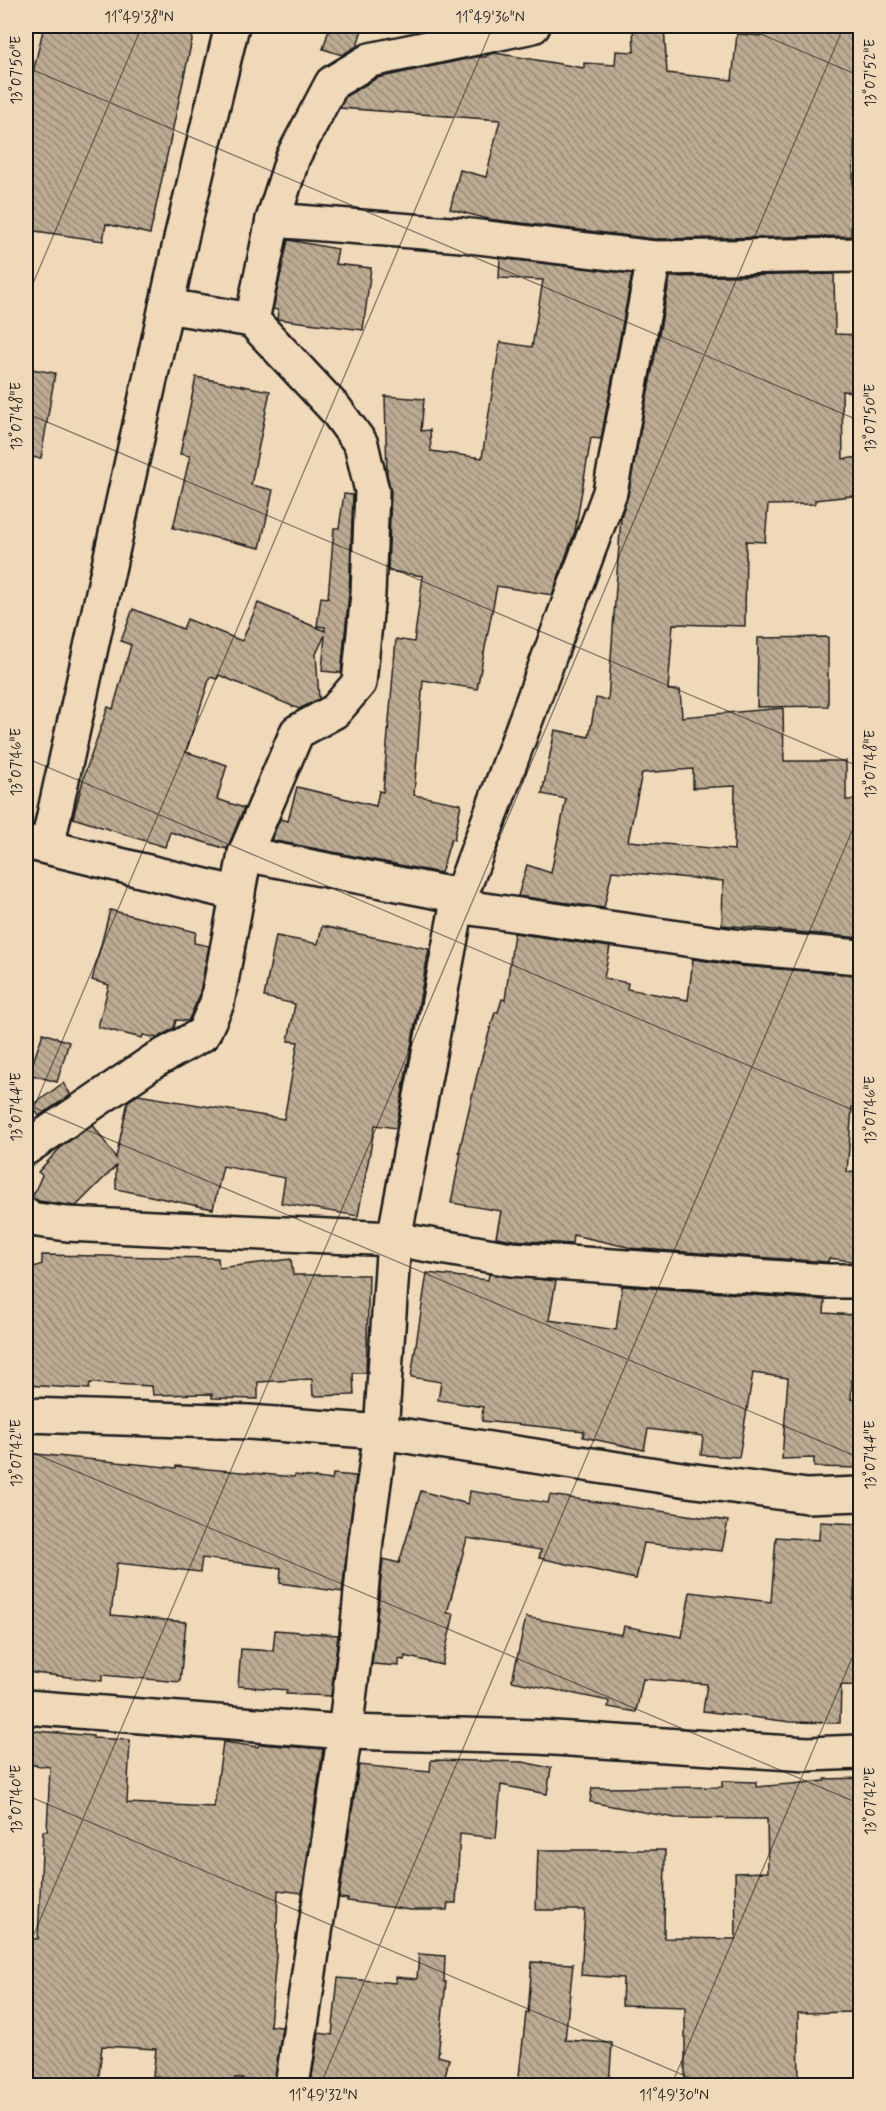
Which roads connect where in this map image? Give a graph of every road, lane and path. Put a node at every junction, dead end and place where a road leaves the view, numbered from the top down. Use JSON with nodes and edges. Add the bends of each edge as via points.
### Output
{"nodes":[{"id":1,"x":232,"y":26,"type":"edge"},
{"id":2,"x":533,"y":26,"type":"edge"},
{"id":3,"x":273,"y":220,"type":"junction"},
{"id":4,"x":861,"y":255,"type":"edge"},
{"id":5,"x":654,"y":258,"type":"junction"},
{"id":6,"x":166,"y":306,"type":"junction"},
{"id":7,"x":252,"y":320,"type":"junction"},
{"id":8,"x":36,"y":844,"type":"edge"},
{"id":9,"x":245,"y":854,"type":"junction"},
{"id":10,"x":238,"y":894,"type":"junction"},
{"id":11,"x":457,"y":906,"type":"junction"},
{"id":12,"x":861,"y":957,"type":"edge"},
{"id":13,"x":26,"y":1148,"type":"edge"},
{"id":14,"x":26,"y":1215,"type":"edge"},
{"id":15,"x":394,"y":1239,"type":"junction"},
{"id":16,"x":861,"y":1281,"type":"edge"},
{"id":17,"x":26,"y":1415,"type":"edge"},
{"id":18,"x":381,"y":1432,"type":"junction"},
{"id":19,"x":861,"y":1494,"type":"edge"},
{"id":20,"x":26,"y":1707,"type":"edge"},
{"id":21,"x":345,"y":1732,"type":"junction"},
{"id":22,"x":861,"y":1752,"type":"edge"},
{"id":23,"x":292,"y":2085,"type":"edge"}],
"edges":[{"from":1,"to":6,"type":"street"},
{"from":2,"to":3,"type":"street","via":[[370,60],[332,83],[293,157]]},
{"from":3,"to":5,"type":"street","via":[[462,235]]},
{"from":3,"to":7,"type":"street"},
{"from":4,"to":5,"type":"street"},
{"from":5,"to":11,"type":"street","via":[[610,492]]},
{"from":6,"to":7,"type":"street"},
{"from":6,"to":8,"type":"street"},
{"from":7,"to":9,"type":"street","via":[[336,410],[361,444],[372,492],[360,683],[335,711],[297,732]]},
{"from":8,"to":10,"type":"street"},
{"from":9,"to":10,"type":"street"},
{"from":9,"to":11,"type":"street","via":[[448,894]]},
{"from":10,"to":13,"type":"street","via":[[217,1003],[203,1034],[154,1061]]},
{"from":11,"to":12,"type":"street","via":[[741,947]]},
{"from":11,"to":15,"type":"street"},
{"from":14,"to":15,"type":"street","via":[[30,1219],[66,1224]]},
{"from":15,"to":16,"type":"street","via":[[511,1260]]},
{"from":15,"to":18,"type":"street"},
{"from":17,"to":18,"type":"street","via":[[249,1422]]},
{"from":18,"to":19,"type":"street","via":[[807,1496]]},
{"from":18,"to":21,"type":"street"},
{"from":20,"to":21,"type":"street"},
{"from":21,"to":22,"type":"street","via":[[538,1737],[808,1754]]},
{"from":21,"to":23,"type":"street"}]}
